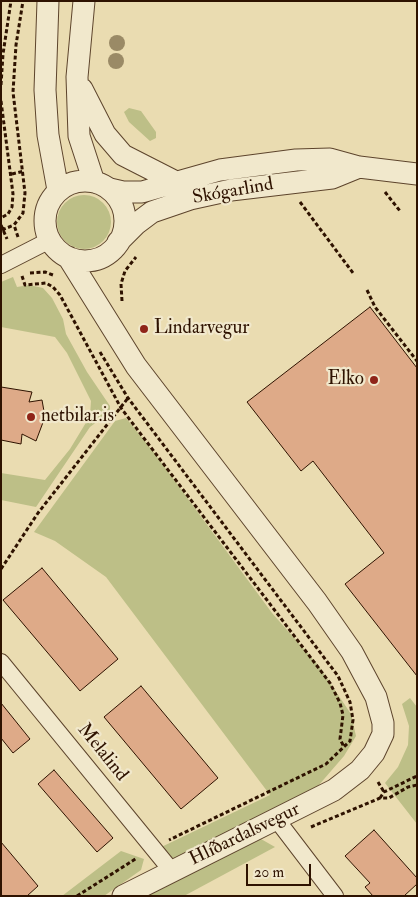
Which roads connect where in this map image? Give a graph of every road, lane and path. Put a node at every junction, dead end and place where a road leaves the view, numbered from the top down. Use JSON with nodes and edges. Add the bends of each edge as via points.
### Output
{"nodes":[{"id":1,"x":11,"y":1,"type":"edge"},
{"id":2,"x":23,"y":1,"type":"edge"},
{"id":3,"x":48,"y":1,"type":"edge"},
{"id":4,"x":84,"y":1,"type":"edge"},
{"id":5,"x":77,"y":77,"type":"junction"},
{"id":6,"x":1,"y":85,"type":"edge"},
{"id":7,"x":1,"y":101,"type":"edge"},
{"id":8,"x":358,"y":167,"type":"junction"},
{"id":9,"x":24,"y":171,"type":"junction"},
{"id":10,"x":12,"y":174,"type":"junction"},
{"id":11,"x":417,"y":174,"type":"edge"},
{"id":12,"x":176,"y":182,"type":"junction"},
{"id":13,"x":102,"y":185,"type":"junction"},
{"id":14,"x":58,"y":190,"type":"junction"},
{"id":15,"x":383,"y":190,"type":"dead end"},
{"id":16,"x":400,"y":210,"type":"dead end"},
{"id":17,"x":309,"y":215,"type":"dead end"},
{"id":18,"x":1,"y":218,"type":"edge"},
{"id":19,"x":1,"y":225,"type":"edge"},
{"id":20,"x":14,"y":225,"type":"junction"},
{"id":21,"x":2,"y":230,"type":"edge"},
{"id":22,"x":19,"y":239,"type":"dead end"},
{"id":23,"x":7,"y":240,"type":"dead end"},
{"id":24,"x":50,"y":240,"type":"junction"},
{"id":25,"x":112,"y":248,"type":"junction"},
{"id":26,"x":142,"y":251,"type":"dead end"},
{"id":27,"x":68,"y":257,"type":"junction"},
{"id":28,"x":1,"y":265,"type":"edge"},
{"id":29,"x":32,"y":273,"type":"dead end"},
{"id":30,"x":353,"y":273,"type":"dead end"},
{"id":31,"x":22,"y":276,"type":"dead end"},
{"id":32,"x":58,"y":278,"type":"dead end"},
{"id":33,"x":367,"y":290,"type":"dead end"},
{"id":34,"x":100,"y":312,"type":"junction"},
{"id":35,"x":75,"y":324,"type":"junction"},
{"id":36,"x":99,"y":350,"type":"dead end"},
{"id":37,"x":417,"y":361,"type":"edge"},
{"id":38,"x":128,"y":398,"type":"junction"},
{"id":39,"x":121,"y":408,"type":"junction"},
{"id":40,"x":1,"y":569,"type":"edge"},
{"id":41,"x":1,"y":662,"type":"edge"},
{"id":42,"x":344,"y":747,"type":"junction"},
{"id":43,"x":417,"y":776,"type":"edge"},
{"id":44,"x":417,"y":786,"type":"edge"},
{"id":45,"x":277,"y":820,"type":"junction"},
{"id":46,"x":154,"y":848,"type":"junction"},
{"id":47,"x":171,"y":870,"type":"junction"},
{"id":48,"x":77,"y":896,"type":"edge"},
{"id":49,"x":123,"y":896,"type":"edge"},
{"id":50,"x":335,"y":896,"type":"edge"}],
"edges":[{"from":1,"to":6,"type":"path"},
{"from":2,"to":9,"type":"path","via":[[13,92]]},
{"from":3,"to":14,"type":"street","via":[[45,90],[48,135]]},
{"from":4,"to":5,"type":"street"},
{"from":5,"to":12,"type":"street","via":[[97,120],[123,155]]},
{"from":5,"to":13,"type":"street","via":[[80,136]]},
{"from":7,"to":10,"type":"path"},
{"from":8,"to":11,"type":"street","name":"Skógarlind"},
{"from":8,"to":12,"type":"street","name":"Skógarlind","via":[[330,160],[296,160],[220,170]]},
{"from":8,"to":25,"type":"street","name":"Skógarlind","via":[[332,178],[231,190],[190,199],[152,212]]},
{"from":9,"to":10,"type":"path"},
{"from":9,"to":20,"type":"path","via":[[23,212]]},
{"from":10,"to":18,"type":"path","via":[[12,207]]},
{"from":12,"to":13,"type":"street","name":"Skógarlind","via":[[142,192],[124,192]]},
{"from":13,"to":14,"type":"street","via":[[82,181],[69,183]]},
{"from":13,"to":25,"type":"street","via":[[122,208],[124,220],[123,232]]},
{"from":14,"to":24,"type":"street","via":[[45,214]]},
{"from":15,"to":16,"type":"path"},
{"from":17,"to":30,"type":"path"},
{"from":19,"to":21,"type":"path"},
{"from":20,"to":21,"type":"path"},
{"from":20,"to":22,"type":"path"},
{"from":21,"to":23,"type":"path"},
{"from":24,"to":27,"type":"street"},
{"from":24,"to":28,"type":"street"},
{"from":25,"to":27,"type":"street","via":[[83,261]]},
{"from":25,"to":34,"type":"street","via":[[99,275]]},
{"from":26,"to":34,"type":"path","via":[[125,271],[121,284],[122,302]]},
{"from":27,"to":34,"type":"street"},
{"from":29,"to":32,"type":"path","via":[[45,272]]},
{"from":31,"to":35,"type":"path","via":[[25,286],[37,282],[53,287]]},
{"from":33,"to":37,"type":"path","via":[[375,307]]},
{"from":34,"to":35,"type":"path"},
{"from":34,"to":45,"type":"street","name":"Hlíðardalsvegur","via":[[169,411],[317,602],[352,652],[376,697],[383,723],[380,743],[362,768],[334,790]]},
{"from":35,"to":39,"type":"path"},
{"from":36,"to":38,"type":"path"},
{"from":38,"to":39,"type":"path"},
{"from":38,"to":42,"type":"path","via":[[338,676],[350,702],[353,720],[350,741]]},
{"from":39,"to":40,"type":"path","via":[[38,514]]},
{"from":39,"to":42,"type":"path","via":[[330,683],[343,715],[340,739]]},
{"from":41,"to":46,"type":"street","name":"Melalind"},
{"from":42,"to":46,"type":"path","via":[[326,764]]},
{"from":43,"to":44,"type":"path","via":[[384,792],[380,798],[389,798],[408,787]]},
{"from":45,"to":47,"type":"street","name":"Hlíðardalsvegur"},
{"from":45,"to":50,"type":"street"},
{"from":46,"to":47,"type":"street","name":"Melalind"},
{"from":46,"to":48,"type":"path"},
{"from":47,"to":49,"type":"street","name":"Hlíðardalsvegur"}]}
